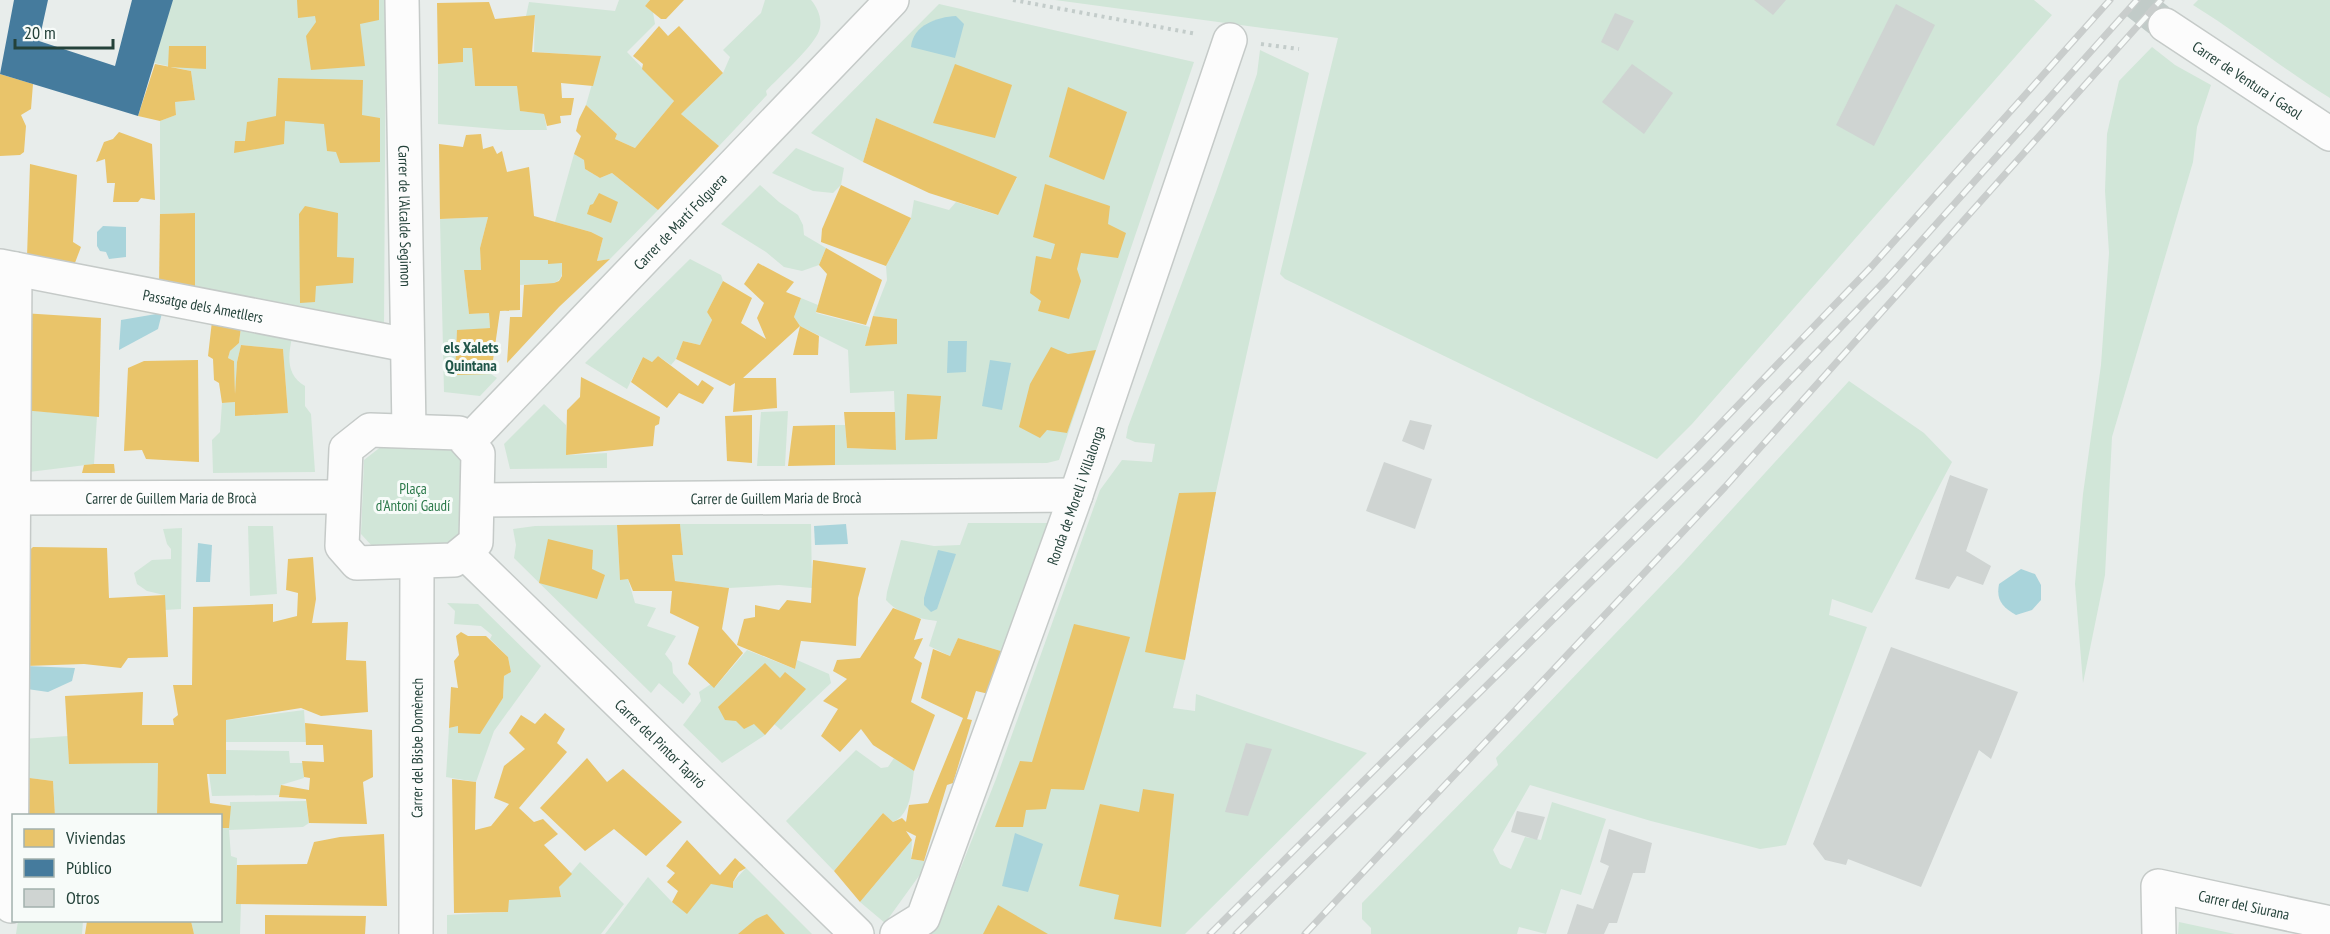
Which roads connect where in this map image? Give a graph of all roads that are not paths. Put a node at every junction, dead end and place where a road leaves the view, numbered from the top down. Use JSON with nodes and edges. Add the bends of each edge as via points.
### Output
{"nodes":[{"id":1,"x":402,"y":0,"type":"edge"},
{"id":2,"x":892,"y":0,"type":"edge"},
{"id":3,"x":2165,"y":25,"type":"tunnel mouth"},
{"id":4,"x":1230,"y":40,"type":"road end"},
{"id":5,"x":2330,"y":134,"type":"edge"},
{"id":6,"x":7,"y":268,"type":"edge"},
{"id":7,"x":407,"y":345,"type":"junction"},
{"id":8,"x":409,"y":431,"type":"junction"},
{"id":9,"x":468,"y":442,"type":"junction"},
{"id":10,"x":1076,"y":495,"type":"junction"},
{"id":11,"x":342,"y":497,"type":"junction"},
{"id":12,"x":6,"y":498,"type":"edge"},
{"id":13,"x":478,"y":500,"type":"junction"},
{"id":14,"x":465,"y":553,"type":"junction"},
{"id":15,"x":417,"y":562,"type":"junction"},
{"id":16,"x":11,"y":906,"type":"dead end"},
{"id":17,"x":2330,"y":923,"type":"edge"},
{"id":18,"x":416,"y":934,"type":"edge"},
{"id":19,"x":857,"y":934,"type":"edge"},
{"id":20,"x":897,"y":934,"type":"edge"},
{"id":21,"x":2159,"y":934,"type":"edge"}],
"edges":[{"from":1,"to":7,"type":"street","name":"Carrer de l'Alcalde Segimon"},
{"from":2,"to":9,"type":"street","name":"Carrer de Martí Folguera"},
{"from":3,"to":5,"type":"street","name":"Carrer de Ventura i Gasol"},
{"from":4,"to":10,"type":"street","name":"Ronda de Morell i Villalonga"},
{"from":6,"to":7,"type":"street","name":"Passatge dels Ametllers"},
{"from":6,"to":12,"type":"street"},
{"from":7,"to":8,"type":"street","name":"Carrer de l'Alcalde Segimon"},
{"from":8,"to":9,"type":"street","via":[[459,433]]},
{"from":8,"to":11,"type":"street","via":[[370,430],[346,448]]},
{"from":9,"to":13,"type":"street","via":[[478,454]]},
{"from":10,"to":13,"type":"street","name":"Carrer de Guillem Maria de Brocà"},
{"from":10,"to":20,"type":"street","name":"Ronda de Morell i Villalonga","via":[[923,918]]},
{"from":11,"to":12,"type":"street","name":"Carrer de Guillem Maria de Brocà"},
{"from":11,"to":15,"type":"street","via":[[342,546],[357,563]]},
{"from":12,"to":16,"type":"street"},
{"from":13,"to":14,"type":"street","via":[[476,542]]},
{"from":14,"to":15,"type":"street","via":[[454,560]]},
{"from":14,"to":19,"type":"street","name":"Carrer del Pintor Tapiró"},
{"from":15,"to":18,"type":"street","name":"Carrer del Bisbe Domènech"},
{"from":17,"to":21,"type":"street","name":"Carrer del Siurana","via":[[2158,886]]}]}
